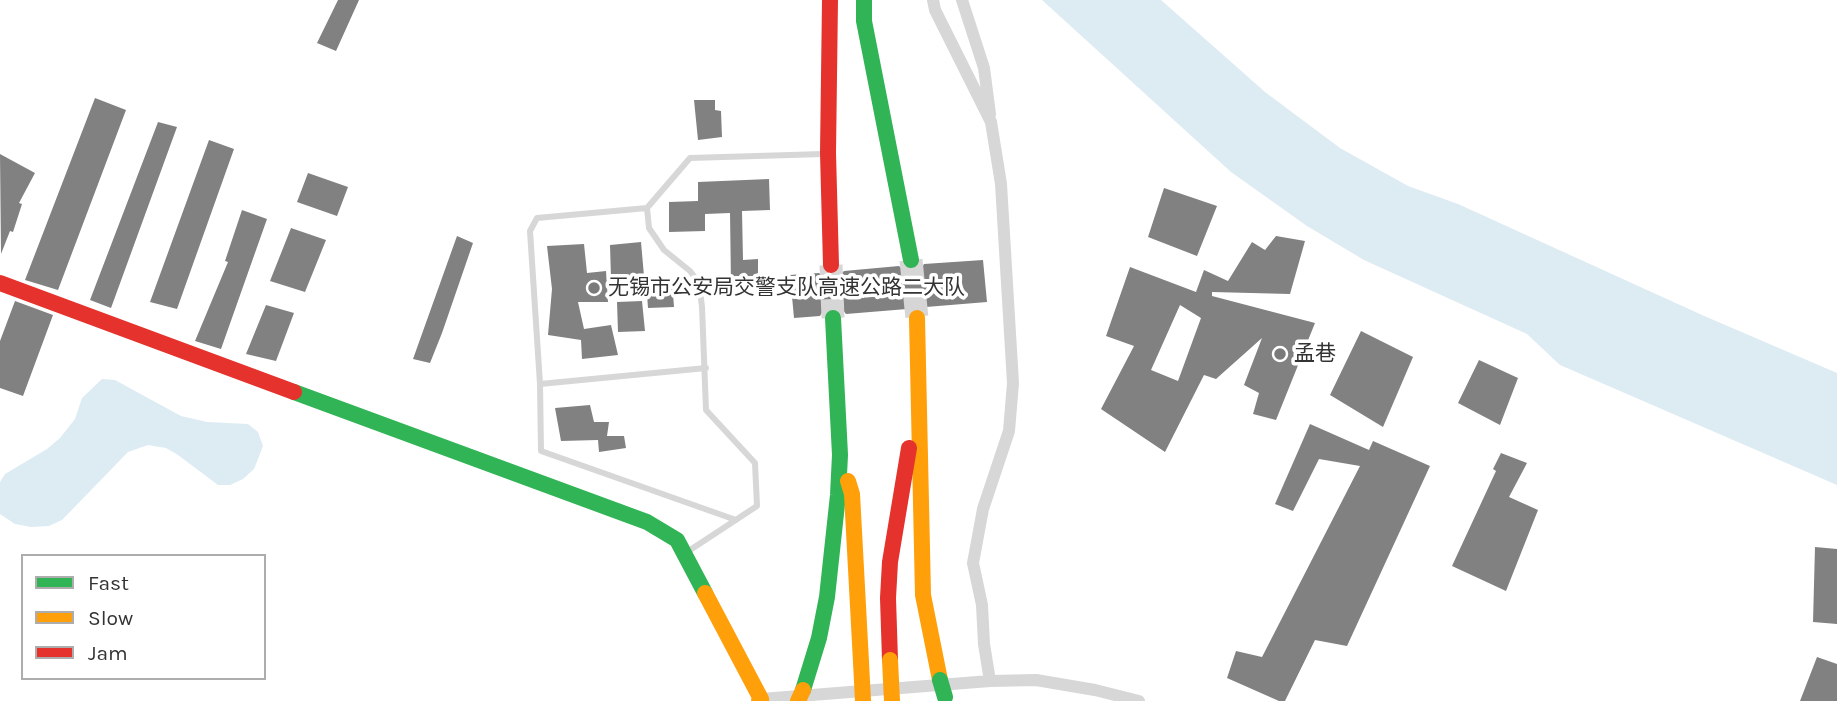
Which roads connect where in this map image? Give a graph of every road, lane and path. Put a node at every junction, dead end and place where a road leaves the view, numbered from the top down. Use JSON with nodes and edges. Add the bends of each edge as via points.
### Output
{"nodes":[{"id":1,"x":830,"y":0,"type":"edge"},
{"id":2,"x":864,"y":0,"type":"edge"},
{"id":3,"x":933,"y":0,"type":"edge"},
{"id":4,"x":962,"y":0,"type":"edge"},
{"id":5,"x":847,"y":21,"type":"junction"},
{"id":6,"x":991,"y":122,"type":"junction"},
{"id":7,"x":828,"y":153,"type":"junction"},
{"id":8,"x":647,"y":208,"type":"junction"},
{"id":9,"x":911,"y":260,"type":"tunnel mouth"},
{"id":10,"x":831,"y":265,"type":"tunnel mouth"},
{"id":11,"x":0,"y":283,"type":"edge"},
{"id":12,"x":833,"y":318,"type":"tunnel mouth"},
{"id":13,"x":917,"y":318,"type":"tunnel mouth"},
{"id":14,"x":706,"y":368,"type":"junction"},
{"id":15,"x":540,"y":384,"type":"junction"},
{"id":16,"x":920,"y":386,"type":"junction"},
{"id":17,"x":840,"y":455,"type":"junction"},
{"id":18,"x":736,"y":520,"type":"junction"},
{"id":19,"x":685,"y":553,"type":"junction"},
{"id":20,"x":990,"y":681,"type":"junction"},
{"id":21,"x":800,"y":696,"type":"edge"},
{"id":22,"x":945,"y":699,"type":"edge"},
{"id":23,"x":760,"y":700,"type":"edge"},
{"id":24,"x":863,"y":701,"type":"edge"},
{"id":25,"x":892,"y":701,"type":"edge"},
{"id":26,"x":1139,"y":701,"type":"edge"}],
"edges":[{"from":1,"to":5,"type":"main road"},
{"from":2,"to":5,"type":"main road"},
{"from":3,"to":6,"type":"street"},
{"from":4,"to":6,"type":"street","via":[[984,68]]},
{"from":5,"to":7,"type":"main road"},
{"from":5,"to":9,"type":"main road"},
{"from":6,"to":20,"type":"street","via":[[1001,184],[1013,383],[1009,431],[983,509],[973,563]]},
{"from":7,"to":8,"type":"lane","via":[[690,158]]},
{"from":7,"to":10,"type":"main road"},
{"from":8,"to":14,"type":"lane","via":[[649,228],[664,250],[699,283]]},
{"from":8,"to":15,"type":"lane","via":[[537,218],[530,231]]},
{"from":11,"to":19,"type":"main road","via":[[647,522],[677,540]]},
{"from":12,"to":17,"type":"main road"},
{"from":13,"to":16,"type":"main road"},
{"from":14,"to":15,"type":"lane"},
{"from":14,"to":18,"type":"lane","via":[[706,410],[755,463],[757,506]]},
{"from":15,"to":18,"type":"lane","via":[[541,451]]},
{"from":16,"to":22,"type":"main road","bridge":true,"via":[[923,595]]},
{"from":16,"to":25,"type":"main road","bridge":true,"via":[[890,562]]},
{"from":17,"to":21,"type":"main road","via":[[827,597]]},
{"from":17,"to":24,"type":"main road","bridge":true,"via":[[852,494]]},
{"from":18,"to":19,"type":"lane"},
{"from":19,"to":23,"type":"main road"},
{"from":20,"to":23,"type":"street"},
{"from":20,"to":26,"type":"street","via":[[1036,680]]}]}
